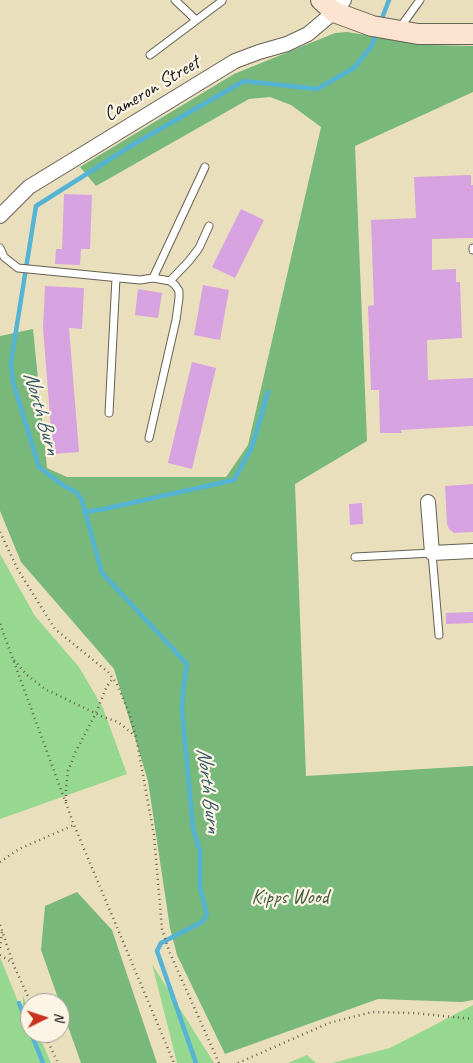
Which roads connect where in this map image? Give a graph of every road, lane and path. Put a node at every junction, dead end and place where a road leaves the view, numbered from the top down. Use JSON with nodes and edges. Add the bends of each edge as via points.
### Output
{"nodes":[{"id":1,"x":175,"y":0,"type":"edge"},
{"id":2,"x":222,"y":0,"type":"edge"},
{"id":3,"x":420,"y":0,"type":"edge"},
{"id":4,"x":333,"y":4,"type":"edge"},
{"id":5,"x":196,"y":20,"type":"junction"},
{"id":6,"x":385,"y":29,"type":"junction"},
{"id":7,"x":473,"y":34,"type":"edge"},
{"id":8,"x":150,"y":55,"type":"dead end"},
{"id":9,"x":205,"y":167,"type":"dead end"},
{"id":10,"x":0,"y":216,"type":"edge"},
{"id":11,"x":209,"y":226,"type":"dead end"},
{"id":12,"x":0,"y":248,"type":"edge"},
{"id":13,"x":116,"y":278,"type":"junction"},
{"id":14,"x":153,"y":278,"type":"junction"},
{"id":15,"x":170,"y":281,"type":"junction"},
{"id":16,"x":109,"y":413,"type":"dead end"},
{"id":17,"x":149,"y":438,"type":"dead end"},
{"id":18,"x":428,"y":502,"type":"dead end"},
{"id":19,"x":0,"y":532,"type":"edge"},
{"id":20,"x":473,"y":551,"type":"edge"},
{"id":21,"x":432,"y":553,"type":"junction"},
{"id":22,"x":355,"y":557,"type":"dead end"},
{"id":23,"x":0,"y":624,"type":"edge"},
{"id":24,"x":439,"y":635,"type":"dead end"},
{"id":25,"x":12,"y":658,"type":"junction"},
{"id":26,"x":113,"y":678,"type":"junction"},
{"id":27,"x":96,"y":713,"type":"junction"},
{"id":28,"x":136,"y":737,"type":"junction"},
{"id":29,"x":67,"y":805,"type":"junction"},
{"id":30,"x":74,"y":825,"type":"junction"},
{"id":31,"x":0,"y":862,"type":"edge"},
{"id":32,"x":0,"y":926,"type":"edge"},
{"id":33,"x":2,"y":930,"type":"junction"},
{"id":34,"x":0,"y":948,"type":"edge"},
{"id":35,"x":0,"y":955,"type":"edge"},
{"id":36,"x":14,"y":963,"type":"junction"},
{"id":37,"x":27,"y":993,"type":"edge"},
{"id":38,"x":473,"y":1019,"type":"edge"},
{"id":39,"x":49,"y":1043,"type":"edge"},
{"id":40,"x":58,"y":1063,"type":"edge"},
{"id":41,"x":174,"y":1063,"type":"edge"},
{"id":42,"x":219,"y":1063,"type":"edge"},
{"id":43,"x":238,"y":1063,"type":"edge"}],
"edges":[{"from":1,"to":5,"type":"lane"},
{"from":2,"to":5,"type":"lane"},
{"from":3,"to":6,"type":"lane"},
{"from":4,"to":6,"type":"main road"},
{"from":4,"to":10,"type":"street","name":"Cameron Street","via":[[308,34],[236,61],[29,187]]},
{"from":5,"to":8,"type":"lane"},
{"from":6,"to":7,"type":"main road","via":[[426,34]]},
{"from":9,"to":14,"type":"lane"},
{"from":11,"to":15,"type":"lane","via":[[199,248]]},
{"from":12,"to":13,"type":"lane","via":[[4,257],[18,268]]},
{"from":13,"to":14,"type":"lane"},
{"from":13,"to":16,"type":"lane"},
{"from":14,"to":15,"type":"lane"},
{"from":15,"to":17,"type":"lane","via":[[175,285],[179,298]]},
{"from":18,"to":21,"type":"street"},
{"from":19,"to":26,"type":"path","via":[[18,570],[55,629]]},
{"from":20,"to":21,"type":"street"},
{"from":21,"to":22,"type":"lane"},
{"from":21,"to":24,"type":"lane"},
{"from":23,"to":25,"type":"path"},
{"from":25,"to":27,"type":"path","via":[[45,689]]},
{"from":25,"to":29,"type":"path"},
{"from":26,"to":27,"type":"path"},
{"from":26,"to":28,"type":"path"},
{"from":27,"to":28,"type":"path","via":[[118,722]]},
{"from":27,"to":29,"type":"path","via":[[68,771]]},
{"from":28,"to":42,"type":"path","via":[[154,835],[162,928]]},
{"from":29,"to":30,"type":"path"},
{"from":30,"to":31,"type":"path","via":[[19,849]]},
{"from":30,"to":41,"type":"path"},
{"from":32,"to":33,"type":"path"},
{"from":33,"to":34,"type":"path"},
{"from":33,"to":36,"type":"path"},
{"from":35,"to":36,"type":"path"},
{"from":36,"to":37,"type":"path"},
{"from":38,"to":43,"type":"path","via":[[372,1012],[329,1023]]},
{"from":39,"to":40,"type":"path"}]}
